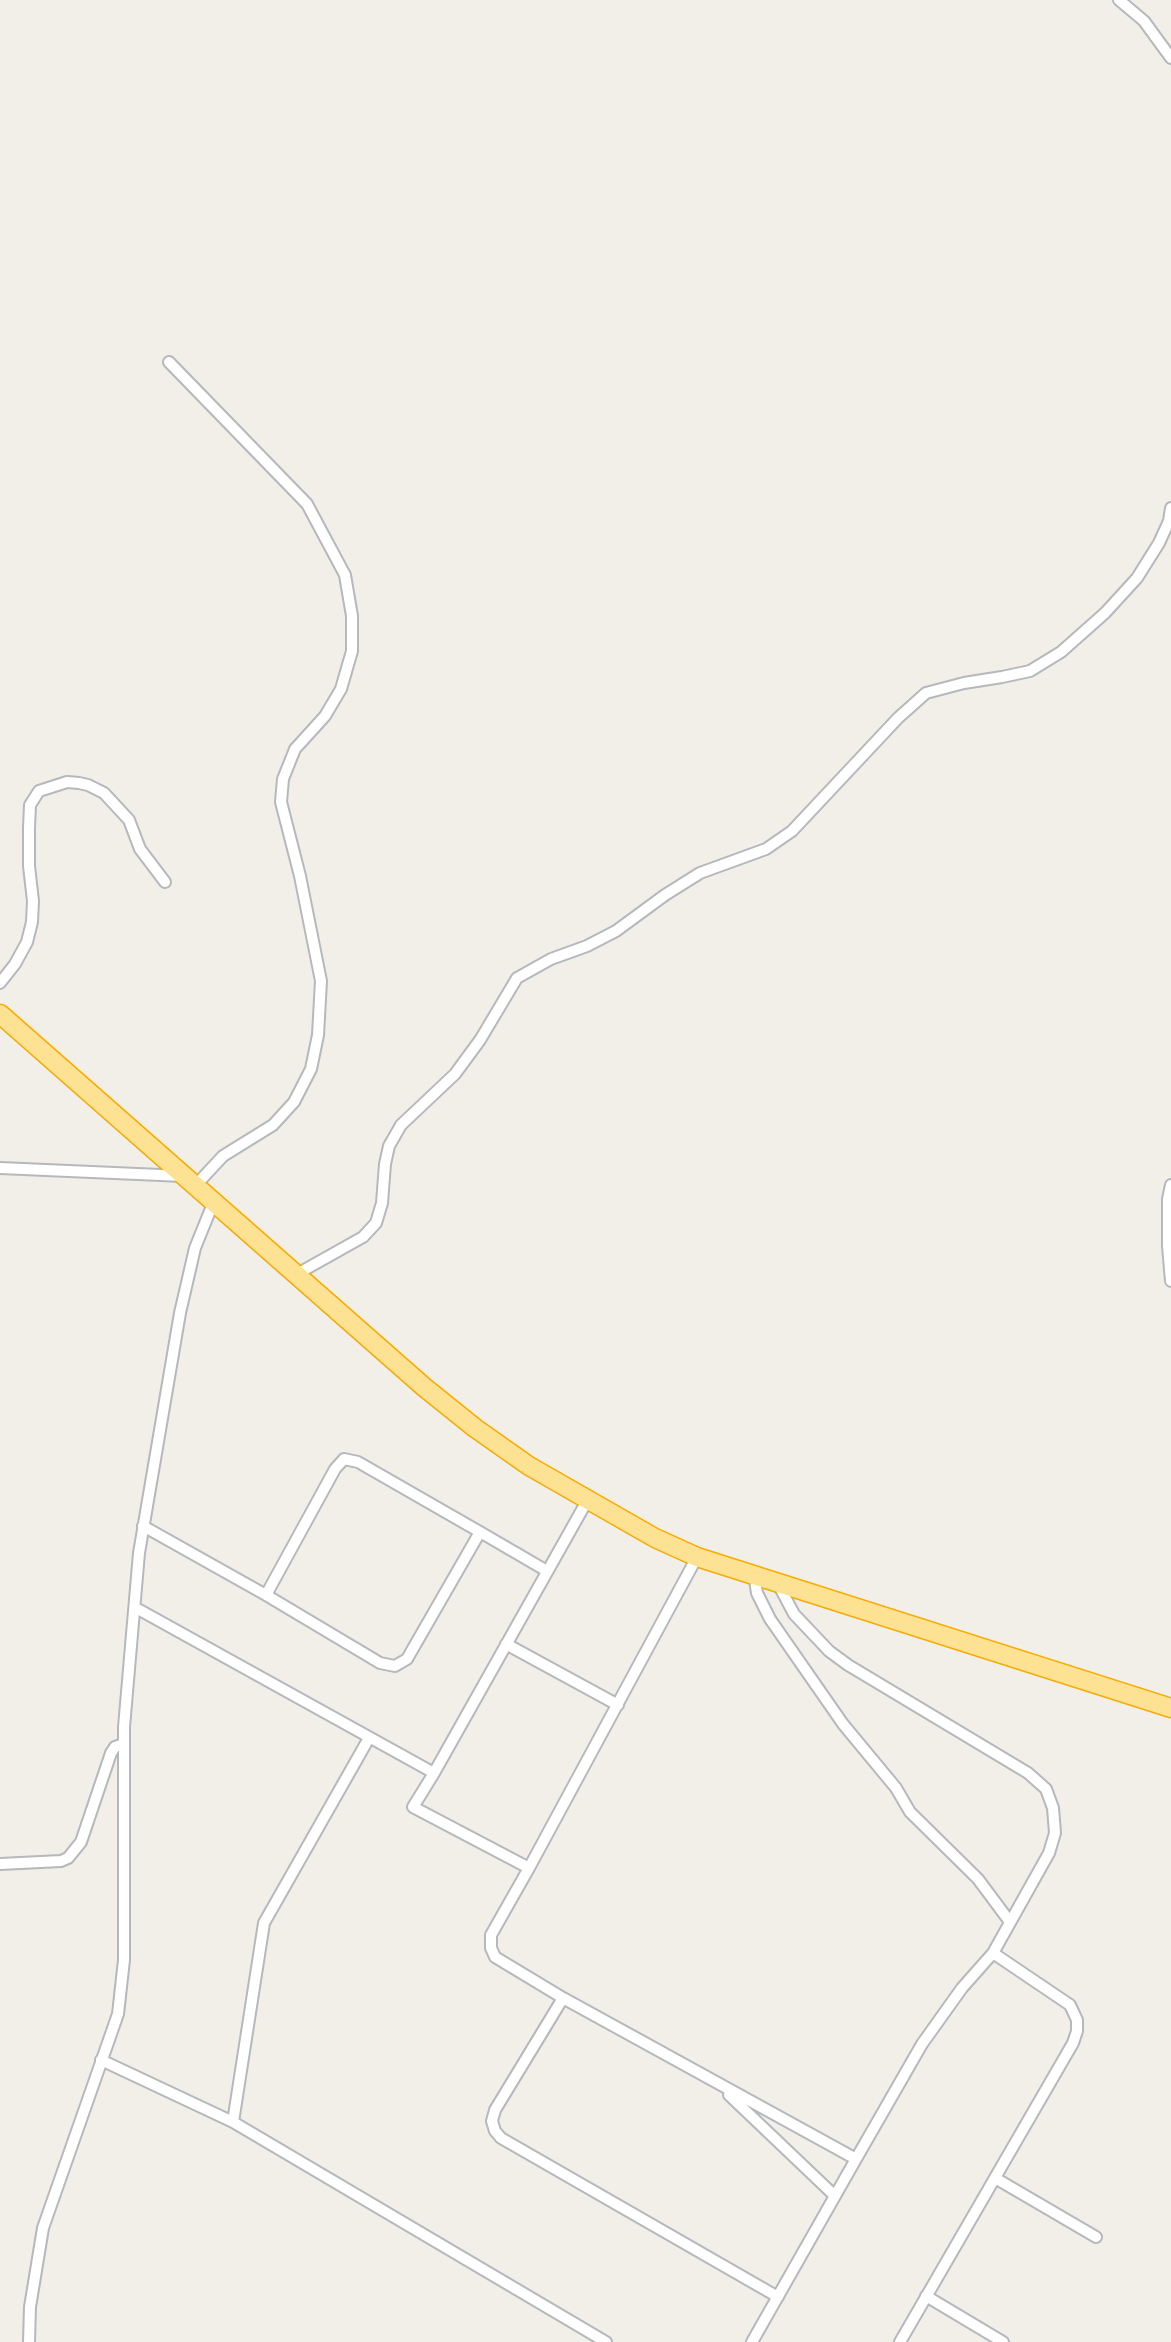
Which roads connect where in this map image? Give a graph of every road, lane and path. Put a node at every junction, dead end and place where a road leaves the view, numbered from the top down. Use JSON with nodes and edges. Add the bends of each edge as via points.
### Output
{"nodes":[{"id":1,"x":1119,"y":0,"type":"edge"},
{"id":2,"x":1171,"y":58,"type":"edge"},
{"id":3,"x":169,"y":362,"type":"dead end"},
{"id":4,"x":1171,"y":508,"type":"edge"},
{"id":5,"x":165,"y":882,"type":"dead end"},
{"id":6,"x":0,"y":983,"type":"edge"},
{"id":7,"x":0,"y":1014,"type":"edge"},
{"id":8,"x":0,"y":1168,"type":"edge"},
{"id":9,"x":191,"y":1180,"type":"junction"},
{"id":10,"x":1171,"y":1185,"type":"edge"},
{"id":11,"x":214,"y":1202,"type":"junction"},
{"id":12,"x":297,"y":1274,"type":"junction"},
{"id":13,"x":1171,"y":1281,"type":"edge"},
{"id":14,"x":587,"y":1501,"type":"junction"},
{"id":15,"x":143,"y":1526,"type":"junction"},
{"id":16,"x":480,"y":1532,"type":"junction"},
{"id":17,"x":697,"y":1557,"type":"junction"},
{"id":18,"x":547,"y":1571,"type":"junction"},
{"id":19,"x":754,"y":1574,"type":"junction"},
{"id":20,"x":776,"y":1581,"type":"junction"},
{"id":21,"x":266,"y":1595,"type":"junction"},
{"id":22,"x":136,"y":1608,"type":"junction"},
{"id":23,"x":506,"y":1644,"type":"junction"},
{"id":24,"x":618,"y":1705,"type":"junction"},
{"id":25,"x":1171,"y":1708,"type":"edge"},
{"id":26,"x":369,"y":1738,"type":"junction"},
{"id":27,"x":124,"y":1744,"type":"junction"},
{"id":28,"x":434,"y":1773,"type":"junction"},
{"id":29,"x":0,"y":1864,"type":"edge"},
{"id":30,"x":529,"y":1868,"type":"junction"},
{"id":31,"x":1010,"y":1922,"type":"junction"},
{"id":32,"x":993,"y":1953,"type":"junction"},
{"id":33,"x":563,"y":1998,"type":"junction"},
{"id":34,"x":101,"y":2060,"type":"junction"},
{"id":35,"x":717,"y":2083,"type":"junction"},
{"id":36,"x":232,"y":2122,"type":"junction"},
{"id":37,"x":856,"y":2159,"type":"junction"},
{"id":38,"x":995,"y":2178,"type":"junction"},
{"id":39,"x":835,"y":2196,"type":"junction"},
{"id":40,"x":1096,"y":2237,"type":"dead end"},
{"id":41,"x":926,"y":2296,"type":"junction"},
{"id":42,"x":778,"y":2297,"type":"junction"},
{"id":43,"x":601,"y":2341,"type":"edge"},
{"id":44,"x":29,"y":2342,"type":"edge"},
{"id":45,"x":752,"y":2342,"type":"edge"},
{"id":46,"x":900,"y":2342,"type":"edge"},
{"id":47,"x":1003,"y":2342,"type":"edge"}],
"edges":[{"from":1,"to":2,"type":"street","via":[[1144,21]]},
{"from":3,"to":9,"type":"street","via":[[307,504],[345,575],[352,616],[352,651],[341,689],[325,716],[295,749],[283,779],[281,802],[321,981],[318,1035],[310,1070],[294,1102],[273,1125]]},
{"from":4,"to":12,"type":"street","via":[[1159,543],[1137,578],[1061,652],[1030,670],[926,693],[792,831],[766,849],[700,873],[616,931],[517,978],[455,1074],[401,1125],[389,1146],[376,1223],[363,1237]]},
{"from":5,"to":6,"type":"street","via":[[140,849],[129,820],[104,794],[88,785],[67,782],[39,791],[30,806],[32,922],[27,942]]},
{"from":7,"to":9,"type":"highway"},
{"from":8,"to":9,"type":"street"},
{"from":9,"to":11,"type":"highway"},
{"from":10,"to":13,"type":"street"},
{"from":11,"to":12,"type":"highway"},
{"from":11,"to":15,"type":"street","via":[[195,1248],[180,1313]]},
{"from":12,"to":14,"type":"highway","via":[[475,1428]]},
{"from":14,"to":17,"type":"highway"},
{"from":14,"to":18,"type":"street"},
{"from":15,"to":21,"type":"street"},
{"from":15,"to":22,"type":"street"},
{"from":16,"to":18,"type":"street"},
{"from":16,"to":21,"type":"street","via":[[407,1659],[395,1666],[380,1663]]},
{"from":16,"to":21,"type":"street","via":[[357,1462],[344,1459]]},
{"from":17,"to":19,"type":"highway"},
{"from":17,"to":24,"type":"street"},
{"from":18,"to":23,"type":"street"},
{"from":19,"to":20,"type":"highway"},
{"from":19,"to":31,"type":"street","via":[[756,1593],[770,1619],[843,1724],[896,1788],[910,1812],[978,1879]]},
{"from":20,"to":25,"type":"highway"},
{"from":20,"to":31,"type":"street","via":[[794,1614],[839,1658],[1028,1773],[1046,1789],[1053,1808],[1055,1833],[1049,1853]]},
{"from":22,"to":26,"type":"street"},
{"from":22,"to":27,"type":"street"},
{"from":23,"to":24,"type":"street"},
{"from":23,"to":28,"type":"street"},
{"from":24,"to":30,"type":"street"},
{"from":26,"to":28,"type":"street"},
{"from":26,"to":36,"type":"street","via":[[264,1923]]},
{"from":27,"to":29,"type":"street","via":[[111,1753],[81,1842],[68,1858]]},
{"from":27,"to":34,"type":"street","via":[[124,1960],[118,2014]]},
{"from":28,"to":30,"type":"street","via":[[413,1807]]},
{"from":30,"to":33,"type":"street","via":[[491,1935],[491,1947],[495,1957]]},
{"from":31,"to":32,"type":"street"},
{"from":32,"to":37,"type":"street","via":[[922,2044]]},
{"from":32,"to":38,"type":"street","via":[[1064,2000],[1077,2020],[1073,2043]]},
{"from":33,"to":35,"type":"street"},
{"from":33,"to":42,"type":"street","via":[[495,2110],[495,2131],[501,2138]]},
{"from":34,"to":36,"type":"street"},
{"from":34,"to":44,"type":"street","via":[[43,2228],[30,2307]]},
{"from":35,"to":37,"type":"street"},
{"from":35,"to":39,"type":"street"},
{"from":36,"to":43,"type":"street"},
{"from":37,"to":39,"type":"street"},
{"from":38,"to":40,"type":"street"},
{"from":38,"to":41,"type":"street"},
{"from":39,"to":42,"type":"street"},
{"from":41,"to":46,"type":"street"},
{"from":41,"to":47,"type":"street"},
{"from":42,"to":45,"type":"street"}]}
